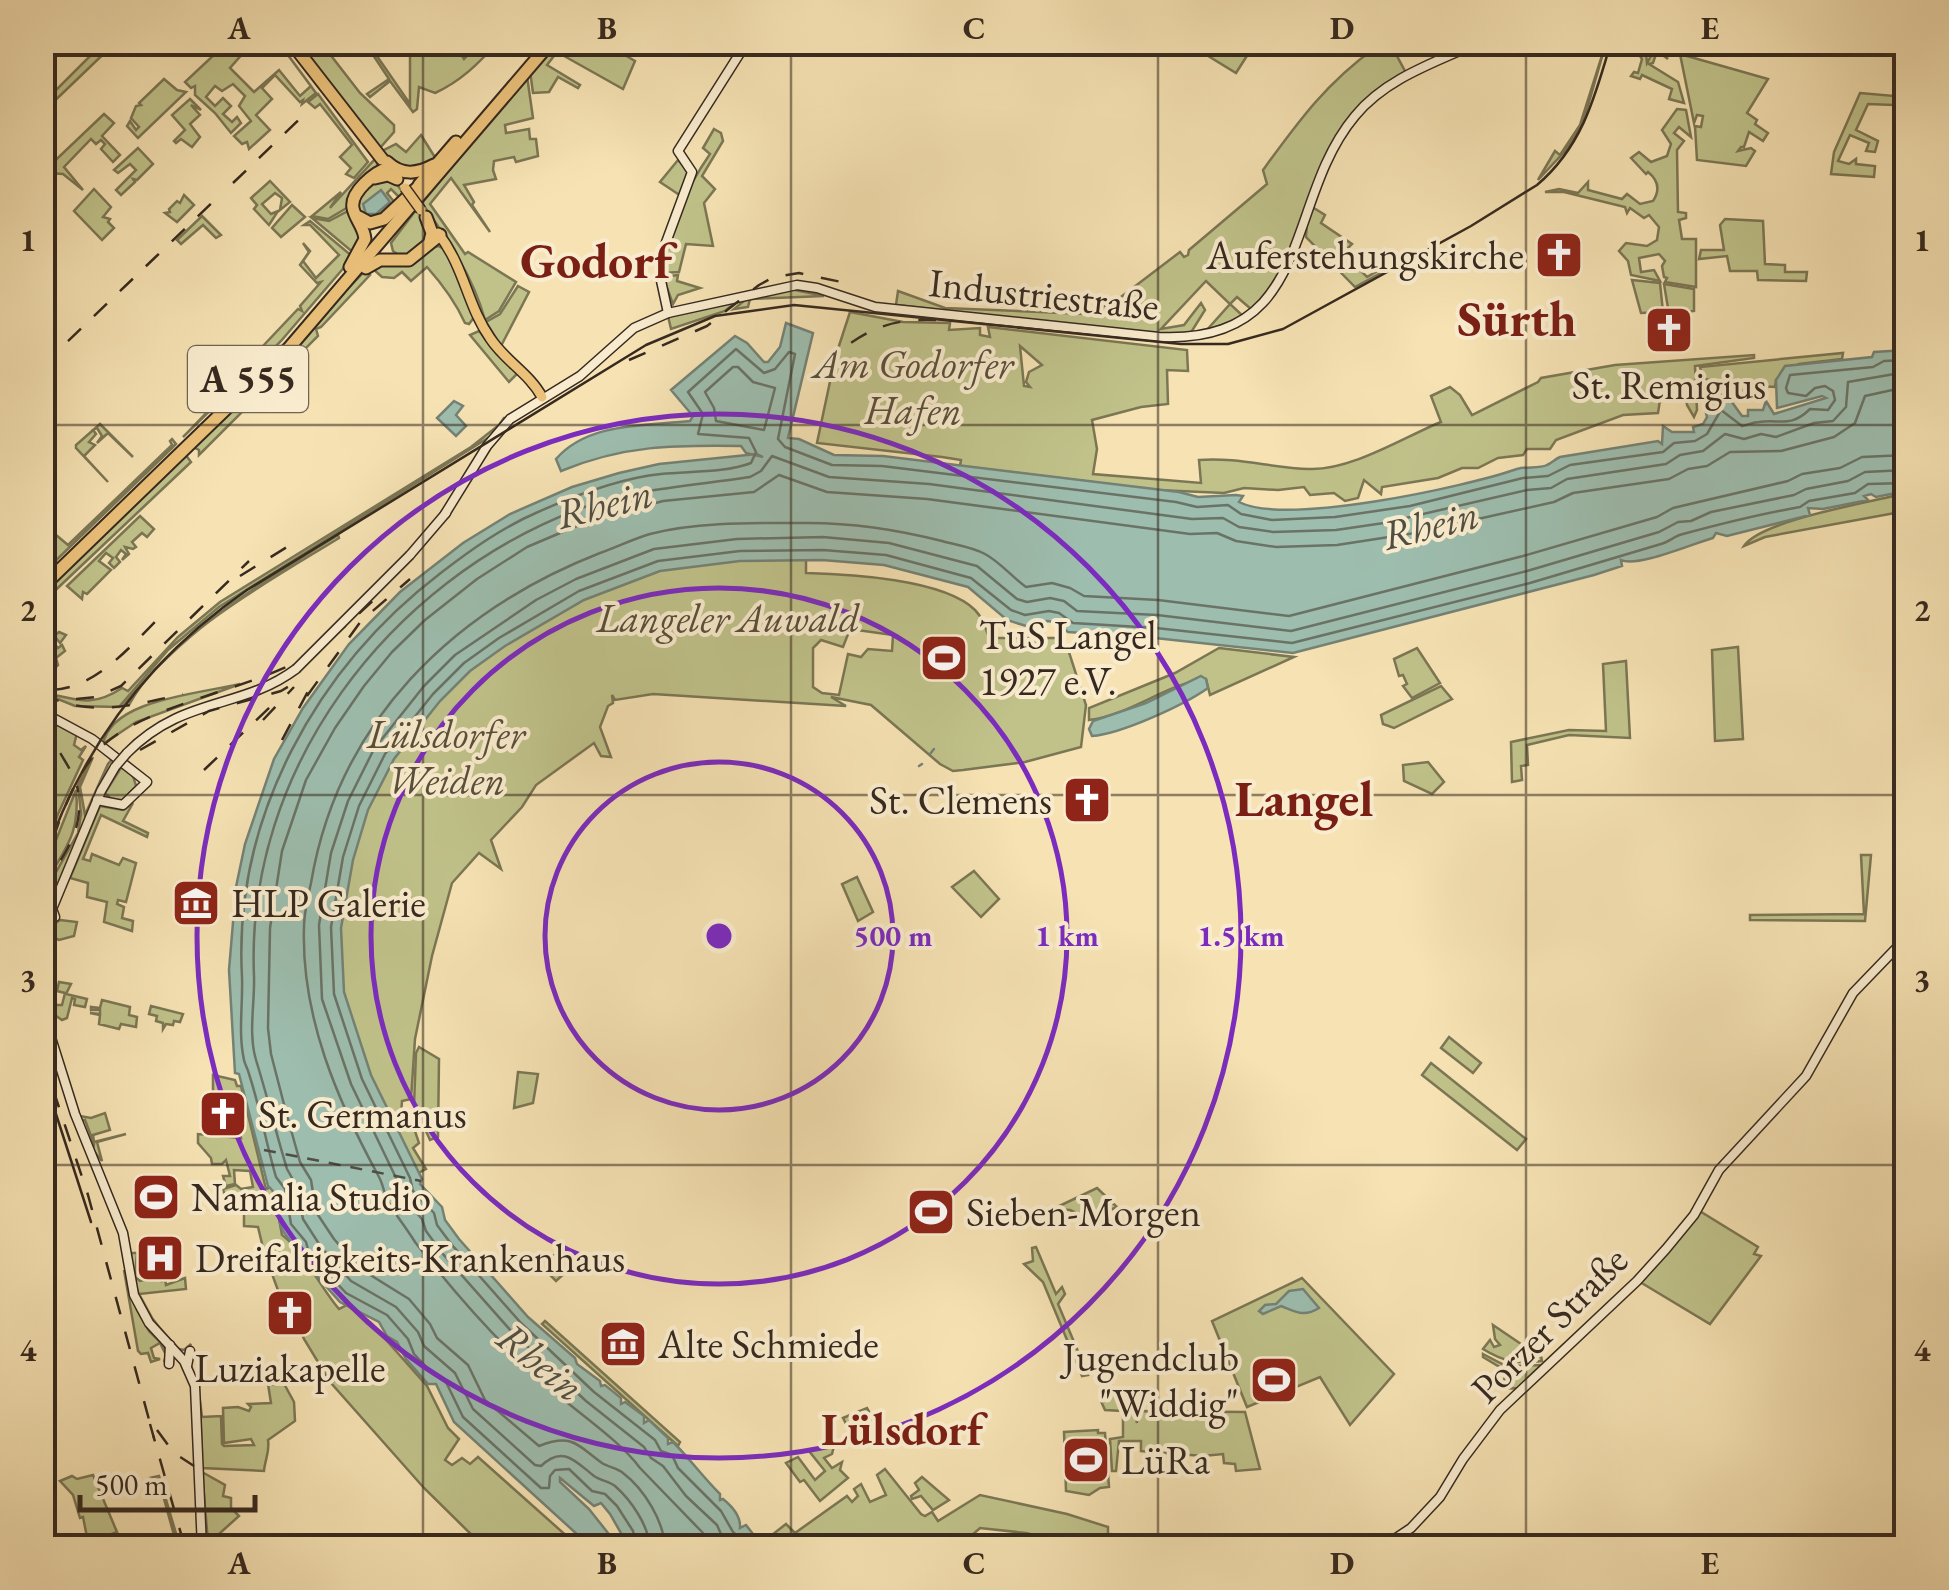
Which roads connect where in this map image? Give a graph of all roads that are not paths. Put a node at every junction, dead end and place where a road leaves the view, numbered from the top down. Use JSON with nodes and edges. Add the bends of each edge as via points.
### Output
{"nodes":[{"id":1,"x":293,"y":42,"type":"edge"},
{"id":2,"x":541,"y":42,"type":"edge"},
{"id":3,"x":551,"y":42,"type":"edge"},
{"id":4,"x":747,"y":42,"type":"edge"},
{"id":5,"x":1480,"y":42,"type":"edge"},
{"id":6,"x":527,"y":65,"type":"junction"},
{"id":7,"x":373,"y":144,"type":"junction"},
{"id":8,"x":443,"y":162,"type":"junction"},
{"id":9,"x":394,"y":176,"type":"junction"},
{"id":10,"x":367,"y":183,"type":"junction"},
{"id":11,"x":355,"y":213,"type":"junction"},
{"id":12,"x":424,"y":213,"type":"joint"},
{"id":13,"x":397,"y":224,"type":"junction"},
{"id":14,"x":433,"y":241,"type":"junction"},
{"id":15,"x":450,"y":248,"type":"joint"},
{"id":16,"x":360,"y":263,"type":"junction"},
{"id":17,"x":669,"y":310,"type":"junction"},
{"id":18,"x":478,"y":314,"type":"junction"},
{"id":19,"x":472,"y":325,"type":"dead end"},
{"id":20,"x":542,"y":395,"type":"junction"},
{"id":21,"x":192,"y":439,"type":"junction"},
{"id":22,"x":177,"y":453,"type":"junction"},
{"id":23,"x":42,"y":577,"type":"edge"},
{"id":24,"x":42,"y":587,"type":"edge"},
{"id":25,"x":42,"y":712,"type":"edge"},
{"id":26,"x":98,"y":798,"type":"junction"},
{"id":27,"x":42,"y":936,"type":"edge"},
{"id":28,"x":1906,"y":938,"type":"edge"},
{"id":29,"x":42,"y":1009,"type":"edge"},
{"id":30,"x":170,"y":1345,"type":"junction"},
{"id":31,"x":190,"y":1350,"type":"dead end"},
{"id":32,"x":169,"y":1364,"type":"dead end"},
{"id":33,"x":187,"y":1366,"type":"junction"},
{"id":34,"x":202,"y":1548,"type":"edge"},
{"id":35,"x":1381,"y":1548,"type":"edge"}],
"edges":[{"from":1,"to":7,"type":"highway"},
{"from":1,"to":9,"type":"highway"},
{"from":2,"to":6,"type":"highway","number":"A 555"},
{"from":3,"to":6,"type":"highway","number":"A 555"},
{"from":4,"to":17,"type":"main road","via":[[678,153],[692,176],[661,256]]},
{"from":5,"to":17,"type":"main road","name":"Industriestraße","via":[[1397,80],[1359,111],[1333,151],[1276,286],[1252,314],[1213,334],[1159,338],[887,308],[797,286]]},
{"from":6,"to":8,"type":"highway","number":"A 555"},
{"from":7,"to":8,"type":"highway","via":[[406,172]]},
{"from":7,"to":9,"type":"highway"},
{"from":8,"to":9,"type":"highway","number":"A 555"},
{"from":8,"to":13,"type":"highway","number":"A 555"},
{"from":9,"to":10,"type":"highway"},
{"from":9,"to":10,"type":"highway"},
{"from":9,"to":11,"type":"highway","via":[[391,213],[377,222]]},
{"from":9,"to":12,"type":"main road","bridge":true},
{"from":9,"to":16,"type":"highway","number":"A 555"},
{"from":10,"to":11,"type":"highway","via":[[354,198]]},
{"from":11,"to":16,"type":"highway","via":[[365,238]]},
{"from":12,"to":14,"type":"highway"},
{"from":13,"to":14,"type":"highway","via":[[388,245],[397,258]]},
{"from":13,"to":16,"type":"highway","number":"A 555"},
{"from":14,"to":15,"type":"highway"},
{"from":14,"to":16,"type":"highway","via":[[409,260]]},
{"from":15,"to":18,"type":"main road"},
{"from":16,"to":21,"type":"highway","number":"A 555"},
{"from":16,"to":21,"type":"highway","number":"A 555","via":[[335,297]]},
{"from":17,"to":20,"type":"main road","via":[[630,331],[580,376]]},
{"from":18,"to":19,"type":"main road"},
{"from":18,"to":20,"type":"main road","via":[[491,341]]},
{"from":20,"to":26,"type":"main road","bridge":true,"via":[[510,419],[445,514],[296,670],[170,719],[127,753]]},
{"from":21,"to":22,"type":"highway","number":"A 555"},
{"from":22,"to":23,"type":"highway","number":"A 555"},
{"from":22,"to":24,"type":"highway","number":"A 555"},
{"from":25,"to":26,"type":"main road","via":[[89,737],[144,782],[123,805]]},
{"from":26,"to":27,"type":"main road","via":[[52,910],[44,914]]},
{"from":28,"to":35,"type":"main road","name":"Porzer Straße","via":[[1853,993],[1806,1076],[1719,1170],[1694,1214],[1638,1282],[1500,1410],[1440,1498]]},
{"from":29,"to":30,"type":"main road","via":[[123,1232],[134,1295]]},
{"from":30,"to":32,"type":"main road"},
{"from":30,"to":33,"type":"main road"},
{"from":31,"to":33,"type":"main road"},
{"from":33,"to":34,"type":"main road","via":[[196,1390]]}]}
